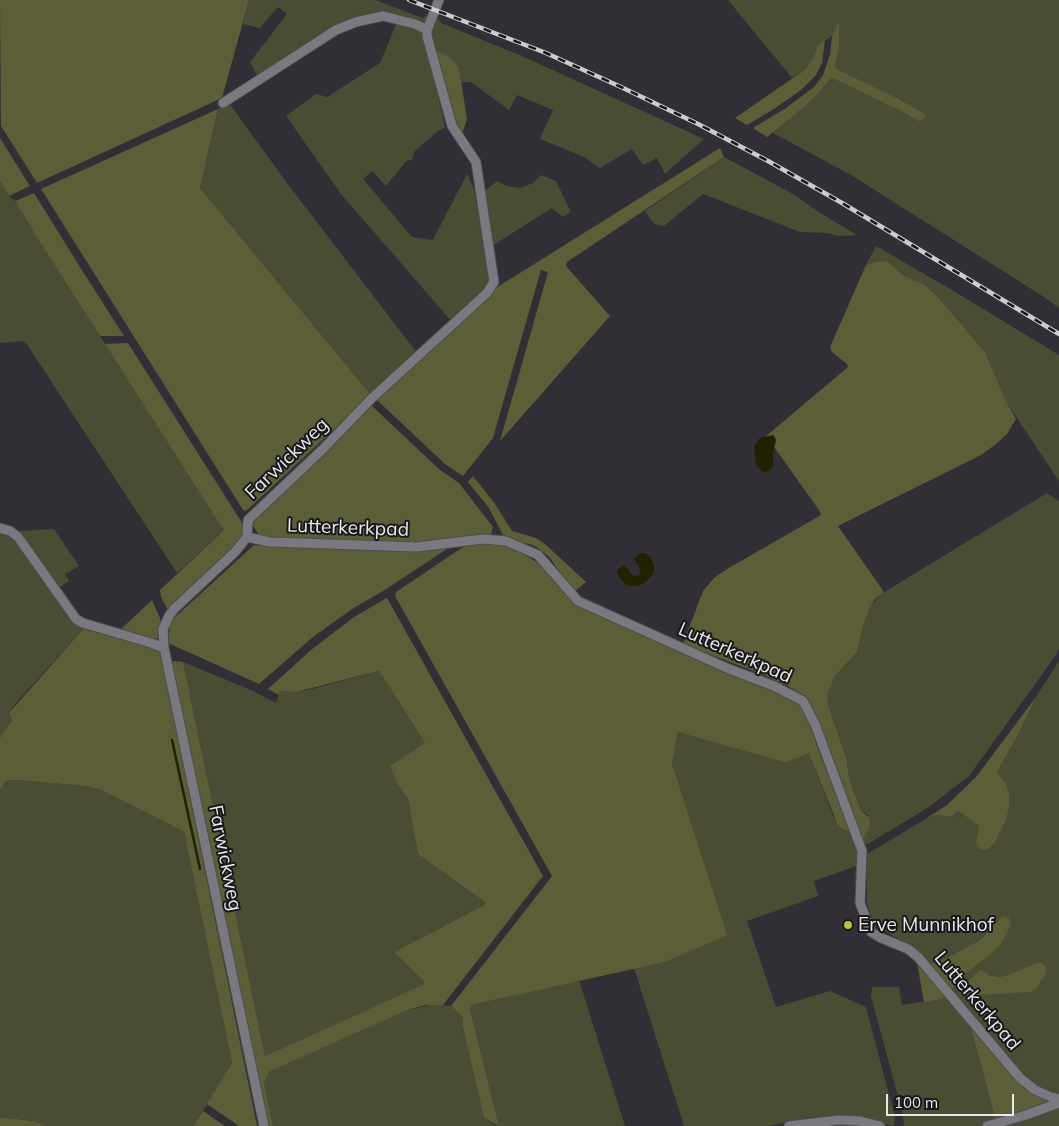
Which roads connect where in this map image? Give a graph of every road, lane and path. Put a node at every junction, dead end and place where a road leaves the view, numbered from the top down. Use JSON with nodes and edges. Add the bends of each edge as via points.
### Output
{"nodes":[{"id":1,"x":439,"y":0,"type":"edge"},
{"id":2,"x":427,"y":30,"type":"junction"},
{"id":3,"x":223,"y":103,"type":"dead end"},
{"id":4,"x":0,"y":528,"type":"edge"},
{"id":5,"x":247,"y":537,"type":"junction"},
{"id":6,"x":164,"y":648,"type":"junction"},
{"id":7,"x":1059,"y":1099,"type":"edge"},
{"id":8,"x":1059,"y":1103,"type":"edge"},
{"id":9,"x":264,"y":1126,"type":"edge"},
{"id":10,"x":789,"y":1126,"type":"edge"},
{"id":11,"x":880,"y":1126,"type":"edge"},
{"id":12,"x":987,"y":1126,"type":"edge"}],
"edges":[{"from":1,"to":2,"type":"street"},
{"from":2,"to":3,"type":"street","via":[[383,16],[356,22],[336,30]]},
{"from":2,"to":5,"type":"street","name":"Farwickweg","via":[[449,120],[458,138],[472,154],[479,173],[494,282],[487,293],[377,393],[248,520]]},
{"from":4,"to":6,"type":"street","via":[[18,537],[76,619]]},
{"from":5,"to":6,"type":"street","name":"Farwickweg","via":[[169,616],[163,628]]},
{"from":5,"to":7,"type":"street","name":"Lutterkerkpad","via":[[270,542],[417,547],[483,539],[506,541],[538,555],[578,601],[803,701],[815,724],[862,852],[860,903],[871,932],[918,957],[1020,1078],[1035,1090]]},
{"from":6,"to":9,"type":"street","name":"Farwickweg"},
{"from":8,"to":12,"type":"street"},
{"from":10,"to":11,"type":"street","via":[[839,1120]]}]}
